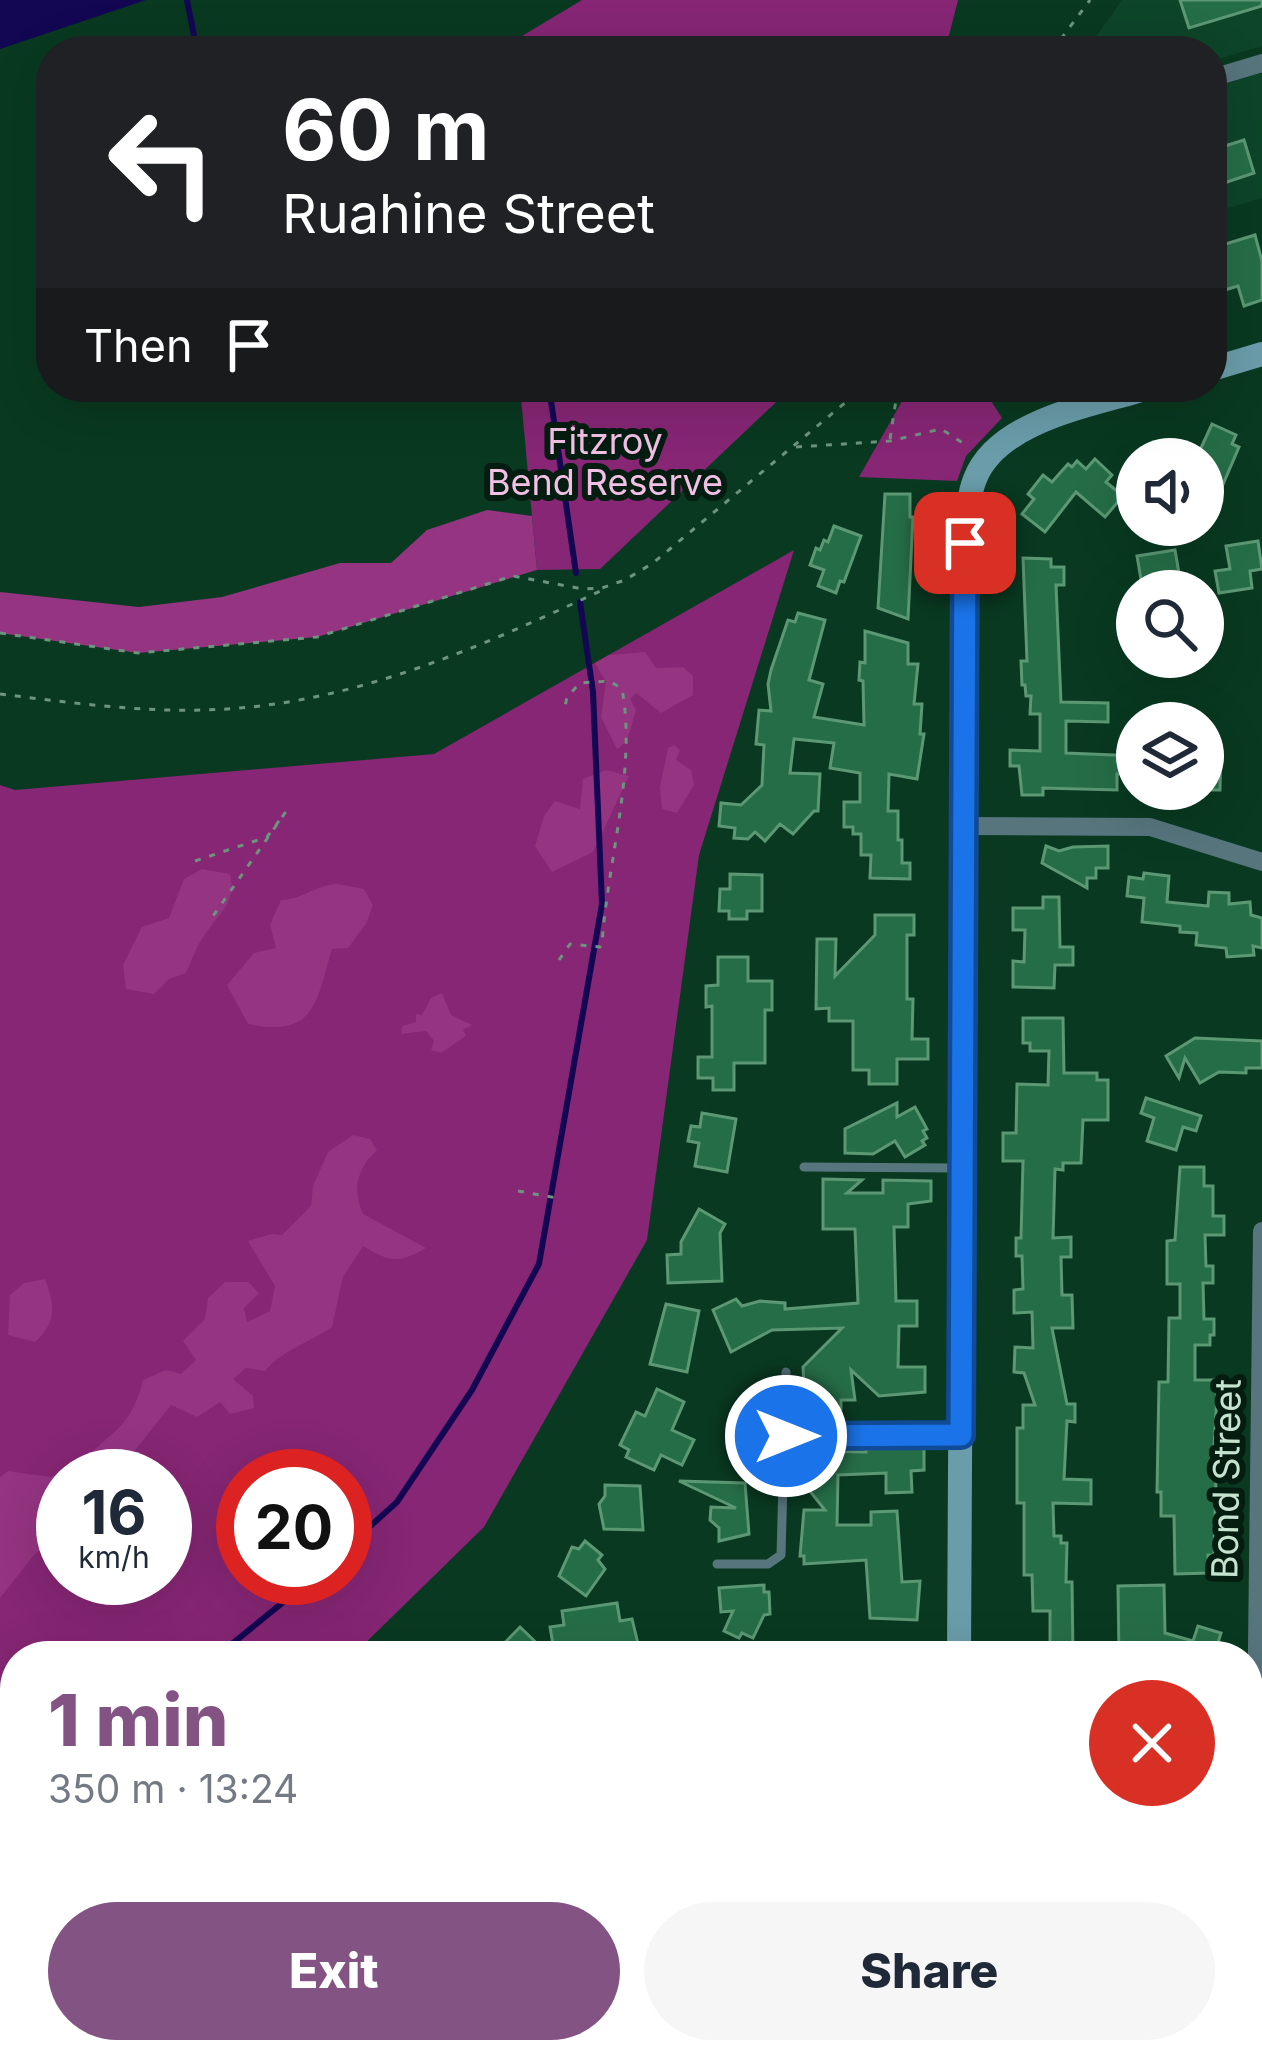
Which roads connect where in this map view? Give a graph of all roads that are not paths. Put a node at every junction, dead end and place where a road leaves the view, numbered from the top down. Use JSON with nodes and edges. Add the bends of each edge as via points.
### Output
{"nodes":[{"id":1,"x":1262,"y":63,"type":"edge"},
{"id":2,"x":1227,"y":74,"type":"edge"},
{"id":3,"x":1262,"y":354,"type":"edge"},
{"id":4,"x":1227,"y":364,"type":"edge"},
{"id":5,"x":1103,"y":402,"type":"edge"},
{"id":6,"x":967,"y":826,"type":"junction"},
{"id":7,"x":1262,"y":862,"type":"edge"},
{"id":8,"x":804,"y":1168,"type":"dead end"},
{"id":9,"x":962,"y":1168,"type":"junction"},
{"id":10,"x":1262,"y":1231,"type":"edge"},
{"id":11,"x":786,"y":1372,"type":"dead end"},
{"id":12,"x":961,"y":1435,"type":"junction"},
{"id":13,"x":786,"y":1436,"type":"junction"},
{"id":14,"x":717,"y":1564,"type":"dead end"},
{"id":15,"x":959,"y":1641,"type":"edge"},
{"id":16,"x":1257,"y":1641,"type":"edge"}],
"edges":[{"from":1,"to":2,"type":"street"},
{"from":3,"to":4,"type":"street"},
{"from":5,"to":6,"type":"street","via":[[1029,425],[986,457],[970,496]]},
{"from":6,"to":7,"type":"street","via":[[1150,827]]},
{"from":6,"to":9,"type":"street"},
{"from":8,"to":9,"type":"lane"},
{"from":9,"to":12,"type":"street"},
{"from":10,"to":16,"type":"street","name":"Bond Street"},
{"from":11,"to":13,"type":"lane"},
{"from":12,"to":13,"type":"lane"},
{"from":12,"to":15,"type":"street"},
{"from":13,"to":14,"type":"lane","via":[[781,1555],[769,1564]]}]}
